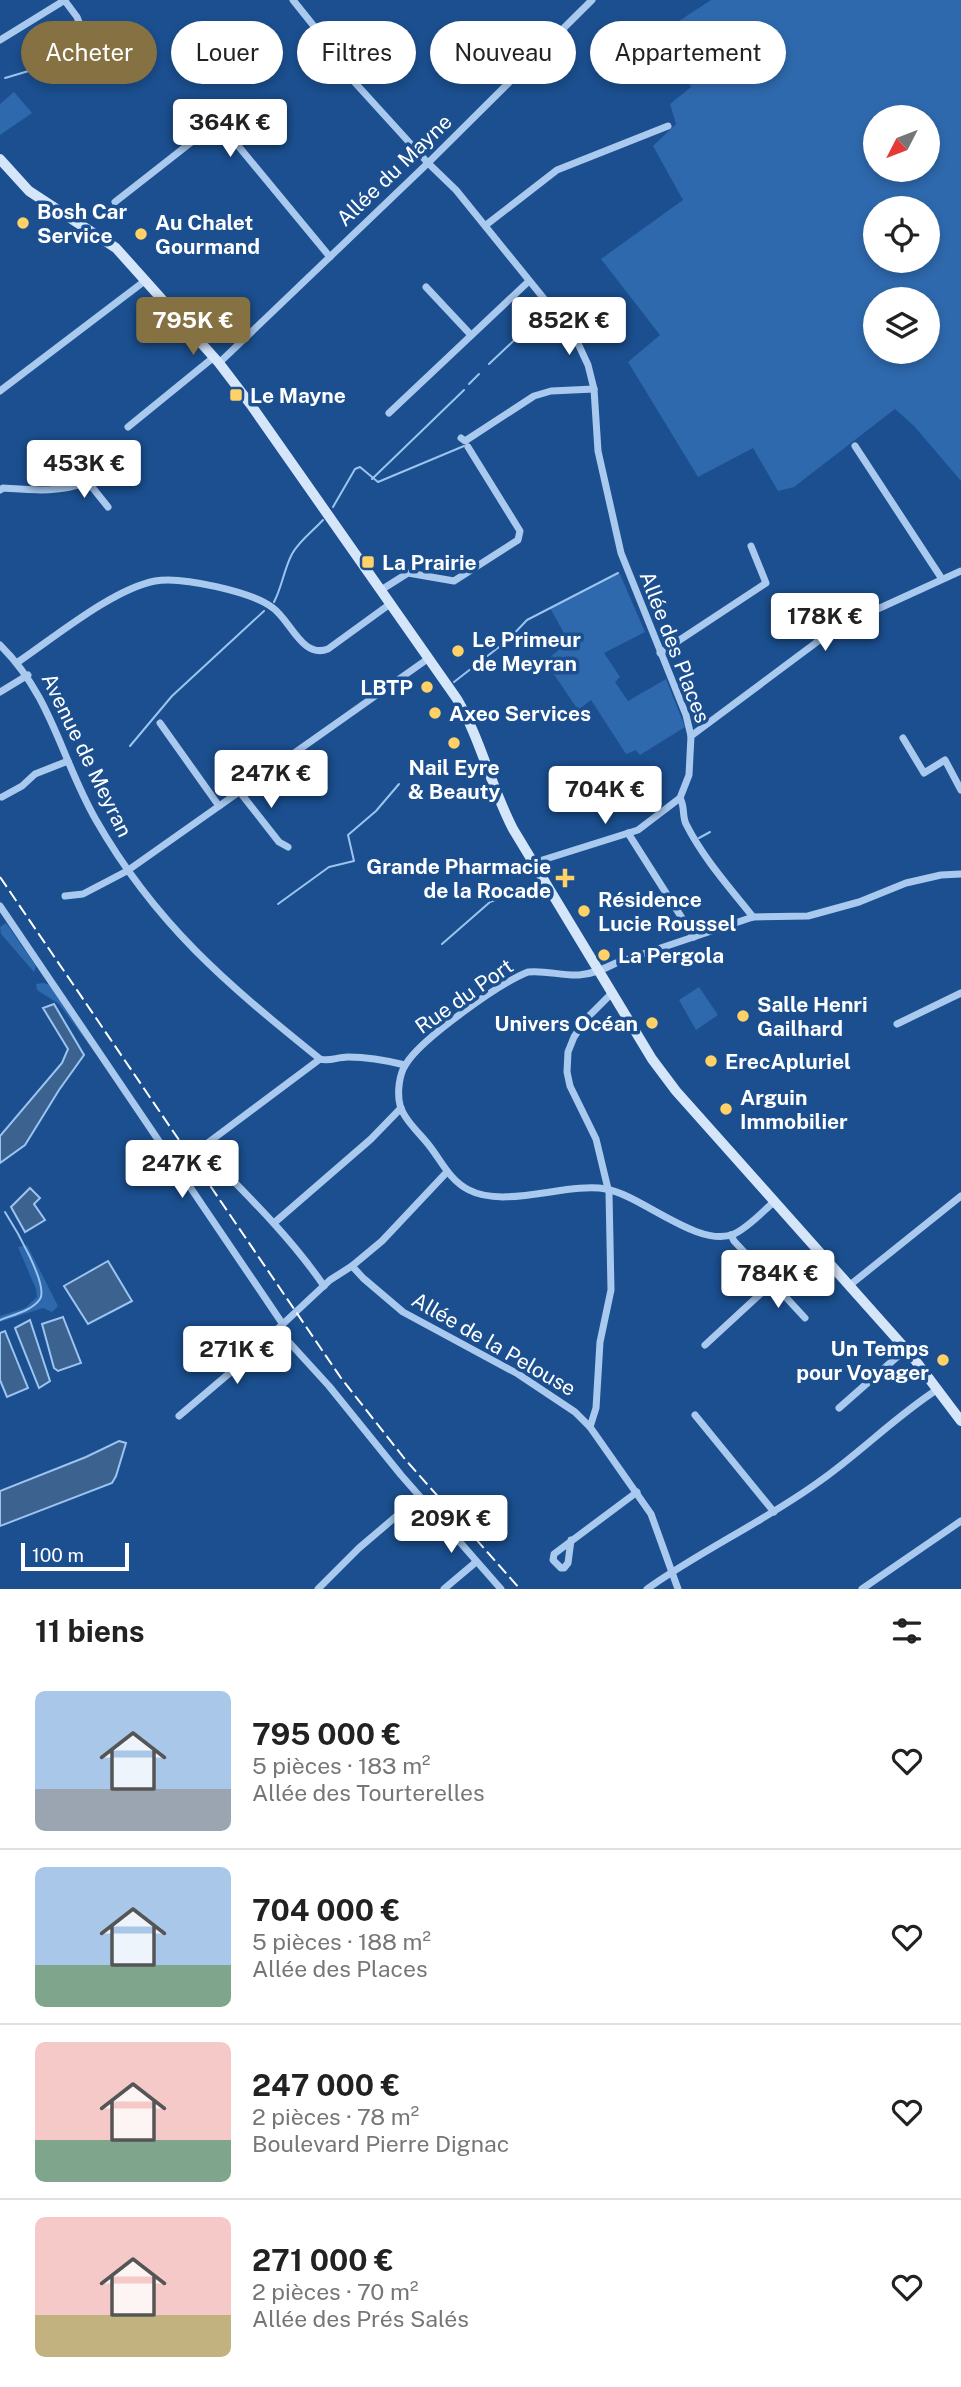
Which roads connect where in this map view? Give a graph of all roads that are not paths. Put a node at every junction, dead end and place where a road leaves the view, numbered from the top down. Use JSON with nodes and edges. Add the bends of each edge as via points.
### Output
{"nodes":[{"id":1,"x":65,"y":0,"type":"edge"},
{"id":2,"x":293,"y":0,"type":"edge"},
{"id":3,"x":592,"y":0,"type":"edge"},
{"id":4,"x":79,"y":21,"type":"edge"},
{"id":5,"x":0,"y":40,"type":"edge"},
{"id":6,"x":668,"y":126,"type":"dead end"},
{"id":7,"x":0,"y":159,"type":"edge"},
{"id":8,"x":428,"y":163,"type":"junction"},
{"id":9,"x":115,"y":202,"type":"dead end"},
{"id":10,"x":486,"y":225,"type":"junction"},
{"id":11,"x":330,"y":257,"type":"junction"},
{"id":12,"x":146,"y":280,"type":"junction"},
{"id":13,"x":529,"y":281,"type":"junction"},
{"id":14,"x":426,"y":287,"type":"dead end"},
{"id":15,"x":470,"y":334,"type":"junction"},
{"id":16,"x":216,"y":360,"type":"junction"},
{"id":17,"x":594,"y":389,"type":"junction"},
{"id":18,"x":0,"y":391,"type":"edge"},
{"id":19,"x":389,"y":413,"type":"dead end"},
{"id":20,"x":128,"y":427,"type":"dead end"},
{"id":21,"x":461,"y":438,"type":"dead end"},
{"id":22,"x":855,"y":446,"type":"dead end"},
{"id":23,"x":468,"y":447,"type":"dead end"},
{"id":24,"x":0,"y":490,"type":"edge"},
{"id":25,"x":108,"y":507,"type":"dead end"},
{"id":26,"x":751,"y":546,"type":"dead end"},
{"id":27,"x":961,"y":571,"type":"edge"},
{"id":28,"x":942,"y":579,"type":"junction"},
{"id":29,"x":381,"y":590,"type":"junction"},
{"id":30,"x":390,"y":604,"type":"junction"},
{"id":31,"x":0,"y":645,"type":"edge"},
{"id":32,"x":660,"y":653,"type":"junction"},
{"id":33,"x":429,"y":658,"type":"junction"},
{"id":34,"x":18,"y":662,"type":"junction"},
{"id":35,"x":28,"y":675,"type":"junction"},
{"id":36,"x":0,"y":692,"type":"edge"},
{"id":37,"x":160,"y":723,"type":"dead end"},
{"id":38,"x":691,"y":736,"type":"junction"},
{"id":39,"x":903,"y":738,"type":"dead end"},
{"id":40,"x":68,"y":761,"type":"junction"},
{"id":41,"x":961,"y":790,"type":"edge"},
{"id":42,"x":239,"y":791,"type":"junction"},
{"id":43,"x":2,"y":797,"type":"dead end"},
{"id":44,"x":680,"y":798,"type":"junction"},
{"id":45,"x":219,"y":806,"type":"junction"},
{"id":46,"x":628,"y":833,"type":"junction"},
{"id":47,"x":288,"y":847,"type":"dead end"},
{"id":48,"x":533,"y":863,"type":"junction"},
{"id":49,"x":127,"y":871,"type":"junction"},
{"id":50,"x":961,"y":874,"type":"edge"},
{"id":51,"x":65,"y":896,"type":"dead end"},
{"id":52,"x":0,"y":906,"type":"edge"},
{"id":53,"x":753,"y":917,"type":"junction"},
{"id":54,"x":4,"y":919,"type":"edge"},
{"id":55,"x":694,"y":937,"type":"junction"},
{"id":56,"x":597,"y":972,"type":"junction"},
{"id":57,"x":961,"y":993,"type":"edge"},
{"id":58,"x":611,"y":994,"type":"junction"},
{"id":59,"x":897,"y":1024,"type":"dead end"},
{"id":60,"x":320,"y":1059,"type":"junction"},
{"id":61,"x":405,"y":1065,"type":"junction"},
{"id":62,"x":401,"y":1108,"type":"junction"},
{"id":63,"x":446,"y":1173,"type":"junction"},
{"id":64,"x":607,"y":1189,"type":"junction"},
{"id":65,"x":961,"y":1196,"type":"edge"},
{"id":66,"x":775,"y":1200,"type":"junction"},
{"id":67,"x":274,"y":1223,"type":"junction"},
{"id":68,"x":731,"y":1235,"type":"junction"},
{"id":69,"x":352,"y":1266,"type":"junction"},
{"id":70,"x":772,"y":1283,"type":"junction"},
{"id":71,"x":850,"y":1285,"type":"junction"},
{"id":72,"x":324,"y":1286,"type":"junction"},
{"id":73,"x":805,"y":1318,"type":"dead end"},
{"id":74,"x":279,"y":1326,"type":"junction"},
{"id":75,"x":705,"y":1345,"type":"dead end"},
{"id":76,"x":906,"y":1349,"type":"junction"},
{"id":77,"x":938,"y":1390,"type":"junction"},
{"id":78,"x":839,"y":1408,"type":"dead end"},
{"id":79,"x":695,"y":1415,"type":"dead end"},
{"id":80,"x":179,"y":1416,"type":"dead end"},
{"id":81,"x":961,"y":1421,"type":"edge"},
{"id":82,"x":590,"y":1427,"type":"junction"},
{"id":83,"x":637,"y":1492,"type":"junction"},
{"id":84,"x":424,"y":1502,"type":"junction"},
{"id":85,"x":774,"y":1512,"type":"junction"},
{"id":86,"x":961,"y":1521,"type":"edge"},
{"id":87,"x":571,"y":1540,"type":"dead end"},
{"id":88,"x":477,"y":1562,"type":"junction"},
{"id":89,"x":673,"y":1571,"type":"junction"},
{"id":90,"x":318,"y":1589,"type":"edge"},
{"id":91,"x":444,"y":1589,"type":"edge"},
{"id":92,"x":501,"y":1589,"type":"edge"},
{"id":93,"x":647,"y":1589,"type":"edge"},
{"id":94,"x":678,"y":1589,"type":"edge"},
{"id":95,"x":862,"y":1589,"type":"edge"}],
"edges":[{"from":1,"to":4,"type":"street"},
{"from":1,"to":5,"type":"street"},
{"from":2,"to":8,"type":"street","name":"Allée des Places","via":[[348,75]]},
{"from":3,"to":8,"type":"street","name":"Allée du Mayne"},
{"from":6,"to":10,"type":"street","via":[[556,170]]},
{"from":7,"to":12,"type":"main road","via":[[29,191],[116,248]]},
{"from":8,"to":10,"type":"street","name":"Allée des Places"},
{"from":8,"to":11,"type":"street","name":"Allée du Mayne"},
{"from":9,"to":11,"type":"street","via":[[212,126],[221,125]]},
{"from":10,"to":13,"type":"street","name":"Allée des Places"},
{"from":11,"to":16,"type":"street","name":"Allée du Mayne"},
{"from":12,"to":16,"type":"main road"},
{"from":12,"to":18,"type":"street"},
{"from":13,"to":15,"type":"street"},
{"from":13,"to":17,"type":"street","name":"Allée des Places","via":[[575,337]]},
{"from":14,"to":15,"type":"street"},
{"from":15,"to":19,"type":"street"},
{"from":16,"to":20,"type":"street","name":"Allée du Mayne"},
{"from":16,"to":29,"type":"main road"},
{"from":17,"to":21,"type":"street","via":[[534,396],[465,441]]},
{"from":17,"to":32,"type":"street","name":"Allée des Places","via":[[598,451],[611,513],[631,581]]},
{"from":22,"to":28,"type":"street"},
{"from":23,"to":29,"type":"street","via":[[520,531],[518,540],[454,581],[408,573]]},
{"from":24,"to":25,"type":"street","via":[[62,490],[88,482]]},
{"from":26,"to":32,"type":"street","via":[[766,583]]},
{"from":27,"to":28,"type":"street"},
{"from":28,"to":38,"type":"street","via":[[829,633]]},
{"from":29,"to":30,"type":"main road"},
{"from":30,"to":33,"type":"main road"},
{"from":30,"to":34,"type":"street","via":[[319,652],[309,649],[275,608],[251,595],[159,580],[131,587]]},
{"from":31,"to":34,"type":"street","name":"Avenue de Meyran"},
{"from":32,"to":38,"type":"street","name":"Allée des Places"},
{"from":33,"to":42,"type":"street"},
{"from":33,"to":48,"type":"main road","via":[[466,715],[505,814]]},
{"from":34,"to":35,"type":"street","name":"Avenue de Meyran"},
{"from":35,"to":36,"type":"street"},
{"from":35,"to":40,"type":"street","name":"Avenue de Meyran"},
{"from":37,"to":45,"type":"street"},
{"from":38,"to":44,"type":"street","name":"Allée des Places","via":[[689,775]]},
{"from":39,"to":41,"type":"street","via":[[924,773],[945,760]]},
{"from":40,"to":43,"type":"street","via":[[35,774]]},
{"from":40,"to":49,"type":"street","name":"Avenue de Meyran","via":[[87,804]]},
{"from":42,"to":45,"type":"street"},
{"from":42,"to":47,"type":"street"},
{"from":44,"to":46,"type":"street","via":[[647,825]]},
{"from":44,"to":53,"type":"street","via":[[685,821],[696,840]]},
{"from":45,"to":49,"type":"street"},
{"from":46,"to":48,"type":"street"},
{"from":46,"to":55,"type":"street"},
{"from":48,"to":56,"type":"main road"},
{"from":49,"to":51,"type":"street","via":[[83,894]]},
{"from":49,"to":60,"type":"street","name":"Avenue de Meyran","via":[[208,965]]},
{"from":50,"to":53,"type":"street","name":"Rue du Port","via":[[906,883],[808,915]]},
{"from":52,"to":54,"type":"street"},
{"from":53,"to":55,"type":"street","name":"Rue du Port"},
{"from":54,"to":74,"type":"street"},
{"from":55,"to":56,"type":"street","name":"Rue du Port"},
{"from":56,"to":58,"type":"main road"},
{"from":56,"to":61,"type":"street","name":"Rue du Port","via":[[520,975],[454,1019]]},
{"from":57,"to":59,"type":"street"},
{"from":58,"to":64,"type":"street","via":[[574,1037],[567,1072],[596,1139]]},
{"from":58,"to":66,"type":"main road","via":[[672,1085]]},
{"from":60,"to":61,"type":"street","via":[[376,1058]]},
{"from":60,"to":67,"type":"street","via":[[201,1148]]},
{"from":61,"to":62,"type":"street"},
{"from":62,"to":63,"type":"street"},
{"from":62,"to":67,"type":"street"},
{"from":63,"to":64,"type":"street","via":[[470,1191],[493,1196]]},
{"from":63,"to":69,"type":"street"},
{"from":64,"to":68,"type":"street","via":[[696,1231]]},
{"from":64,"to":82,"type":"street","via":[[611,1290]]},
{"from":65,"to":71,"type":"street"},
{"from":66,"to":68,"type":"street"},
{"from":66,"to":71,"type":"main road"},
{"from":67,"to":72,"type":"street"},
{"from":68,"to":70,"type":"street"},
{"from":69,"to":72,"type":"street"},
{"from":69,"to":82,"type":"street","name":"Allée de la Pelouse","via":[[403,1312],[545,1389]]},
{"from":70,"to":73,"type":"street"},
{"from":70,"to":75,"type":"street"},
{"from":71,"to":76,"type":"main road"},
{"from":72,"to":74,"type":"street"},
{"from":74,"to":80,"type":"street"},
{"from":74,"to":84,"type":"street"},
{"from":76,"to":77,"type":"main road"},
{"from":76,"to":78,"type":"street"},
{"from":77,"to":81,"type":"main road"},
{"from":77,"to":85,"type":"street"},
{"from":79,"to":85,"type":"street"},
{"from":82,"to":83,"type":"street","name":"Allée de la Pelouse"},
{"from":83,"to":87,"type":"street"},
{"from":83,"to":89,"type":"street","name":"Allée de la Pelouse","via":[[651,1514]]},
{"from":84,"to":88,"type":"street"},
{"from":84,"to":90,"type":"street","via":[[399,1514]]},
{"from":85,"to":89,"type":"street"},
{"from":86,"to":95,"type":"street"},
{"from":88,"to":91,"type":"street"},
{"from":88,"to":92,"type":"street"},
{"from":89,"to":93,"type":"street"},
{"from":89,"to":94,"type":"street","name":"Allée de la Pelouse"}]}
